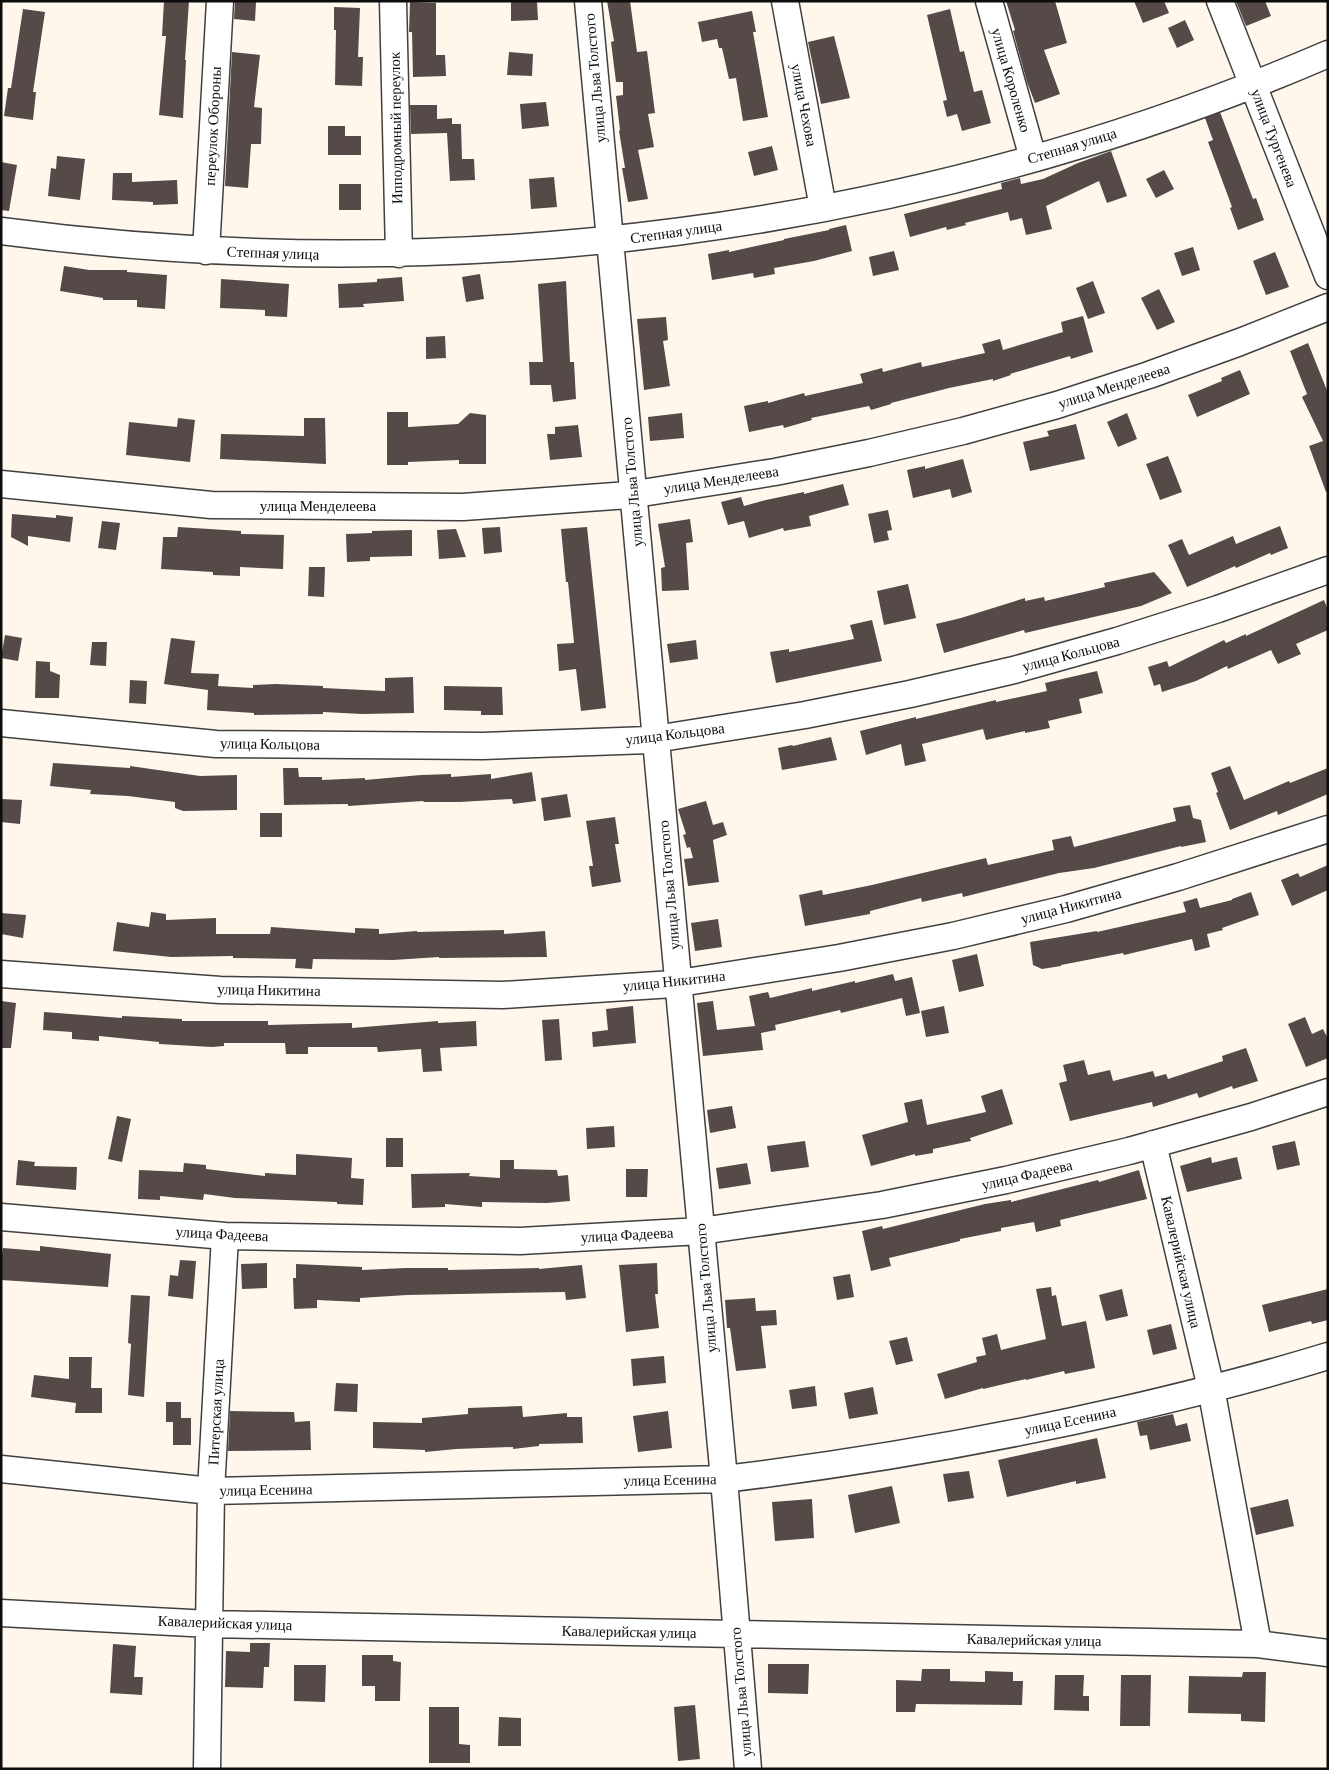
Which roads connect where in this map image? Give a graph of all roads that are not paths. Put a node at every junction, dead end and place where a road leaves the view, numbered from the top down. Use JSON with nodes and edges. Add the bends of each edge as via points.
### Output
{"nodes":[{"id":1,"x":220,"y":1,"type":"edge"},
{"id":2,"x":393,"y":1,"type":"edge"},
{"id":3,"x":588,"y":1,"type":"edge"},
{"id":4,"x":785,"y":1,"type":"edge"},
{"id":5,"x":989,"y":1,"type":"edge"},
{"id":6,"x":1220,"y":1,"type":"edge"},
{"id":7,"x":1328,"y":54,"type":"edge"},
{"id":8,"x":1253,"y":84,"type":"junction"},
{"id":9,"x":1033,"y":158,"type":"junction"},
{"id":10,"x":823,"y":208,"type":"junction"},
{"id":11,"x":1,"y":232,"type":"edge"},
{"id":12,"x":610,"y":240,"type":"junction"},
{"id":13,"x":206,"y":251,"type":"junction"},
{"id":14,"x":399,"y":254,"type":"junction"},
{"id":15,"x":1328,"y":276,"type":"edge"},
{"id":16,"x":1328,"y":307,"type":"edge"},
{"id":17,"x":1,"y":484,"type":"edge"},
{"id":18,"x":633,"y":494,"type":"junction"},
{"id":19,"x":1328,"y":570,"type":"edge"},
{"id":20,"x":1,"y":723,"type":"edge"},
{"id":21,"x":656,"y":739,"type":"junction"},
{"id":22,"x":1328,"y":828,"type":"edge"},
{"id":23,"x":1,"y":974,"type":"edge"},
{"id":24,"x":678,"y":983,"type":"junction"},
{"id":25,"x":1328,"y":1092,"type":"edge"},
{"id":26,"x":1153,"y":1144,"type":"junction"},
{"id":27,"x":1,"y":1217,"type":"edge"},
{"id":28,"x":701,"y":1231,"type":"junction"},
{"id":29,"x":225,"y":1236,"type":"junction"},
{"id":30,"x":1328,"y":1356,"type":"edge"},
{"id":31,"x":1210,"y":1388,"type":"junction"},
{"id":32,"x":1,"y":1469,"type":"edge"},
{"id":33,"x":724,"y":1479,"type":"junction"},
{"id":34,"x":211,"y":1491,"type":"junction"},
{"id":35,"x":1,"y":1613,"type":"edge"},
{"id":36,"x":210,"y":1624,"type":"junction"},
{"id":37,"x":736,"y":1634,"type":"junction"},
{"id":38,"x":1258,"y":1644,"type":"junction"},
{"id":39,"x":1328,"y":1654,"type":"edge"},
{"id":40,"x":207,"y":1769,"type":"edge"},
{"id":41,"x":748,"y":1769,"type":"edge"}],
"edges":[{"from":1,"to":13,"type":"street","name":"переулок Обороны"},
{"from":2,"to":14,"type":"street","name":"Ипподромный переулок"},
{"from":3,"to":12,"type":"street","name":"улица Льва Толстого"},
{"from":4,"to":10,"type":"street","name":"улица Чехова"},
{"from":5,"to":9,"type":"street","name":"улица Короленко"},
{"from":6,"to":8,"type":"street","name":"улица Тургенева"},
{"from":7,"to":8,"type":"street","name":"Степная улица"},
{"from":8,"to":9,"type":"street","name":"Степная улица","via":[[1183,111]]},
{"from":8,"to":15,"type":"street","name":"улица Тургенева"},
{"from":9,"to":10,"type":"street","name":"Степная улица","via":[[964,177]]},
{"from":10,"to":12,"type":"street","name":"Степная улица","via":[[740,223]]},
{"from":11,"to":13,"type":"street","name":"Степная улица"},
{"from":12,"to":14,"type":"street","name":"Степная улица","via":[[513,249]]},
{"from":12,"to":18,"type":"street","name":"улица Льва Толстого"},
{"from":13,"to":14,"type":"street","name":"Степная улица"},
{"from":16,"to":18,"type":"street","name":"улица Менделеева","via":[[1149,375],[964,431],[775,472]]},
{"from":17,"to":18,"type":"street","name":"улица Менделеева","via":[[211,505],[463,507]]},
{"from":18,"to":21,"type":"street","name":"улица Льва Толстого"},
{"from":19,"to":21,"type":"street","name":"улица Кольцова","via":[[1172,624],[1014,670],[806,715]]},
{"from":20,"to":21,"type":"street","name":"улица Кольцова","via":[[216,744],[483,746]]},
{"from":21,"to":24,"type":"street","name":"улица Льва Толстого"},
{"from":22,"to":24,"type":"street","name":"улица Никитина","via":[[1178,877],[1066,909],[953,936]]},
{"from":23,"to":24,"type":"street","name":"улица Никитина","via":[[220,990],[503,995]]},
{"from":24,"to":28,"type":"street","name":"улица Льва Толстого"},
{"from":25,"to":26,"type":"street","name":"улица Фадеева"},
{"from":26,"to":28,"type":"street","name":"улица Фадеева","via":[[1006,1180],[882,1205]]},
{"from":26,"to":31,"type":"street","name":"Кавалерийская улица"},
{"from":27,"to":29,"type":"street","name":"улица Фадеева"},
{"from":28,"to":29,"type":"street","name":"улица Фадеева","via":[[520,1241]]},
{"from":28,"to":33,"type":"street","name":"улица Льва Толстого"},
{"from":29,"to":34,"type":"street","name":"Питерская улица"},
{"from":30,"to":31,"type":"street","name":"улица Есенина"},
{"from":31,"to":33,"type":"street","name":"улица Есенина","via":[[1052,1426],[919,1452]]},
{"from":31,"to":38,"type":"street","name":"Кавалерийская улица"},
{"from":32,"to":34,"type":"street","name":"улица Есенина"},
{"from":33,"to":34,"type":"street","name":"улица Есенина"},
{"from":33,"to":37,"type":"street","name":"улица Льва Толстого"},
{"from":34,"to":36,"type":"street","name":"Питерская улица"},
{"from":35,"to":36,"type":"street","name":"Кавалерийская улица"},
{"from":36,"to":37,"type":"street","name":"Кавалерийская улица"},
{"from":36,"to":40,"type":"street","name":"Питерская улица"},
{"from":37,"to":38,"type":"street","name":"Кавалерийская улица"},
{"from":37,"to":41,"type":"street","name":"улица Льва Толстого"},
{"from":38,"to":39,"type":"street","name":"Кавалерийская улица"}]}
